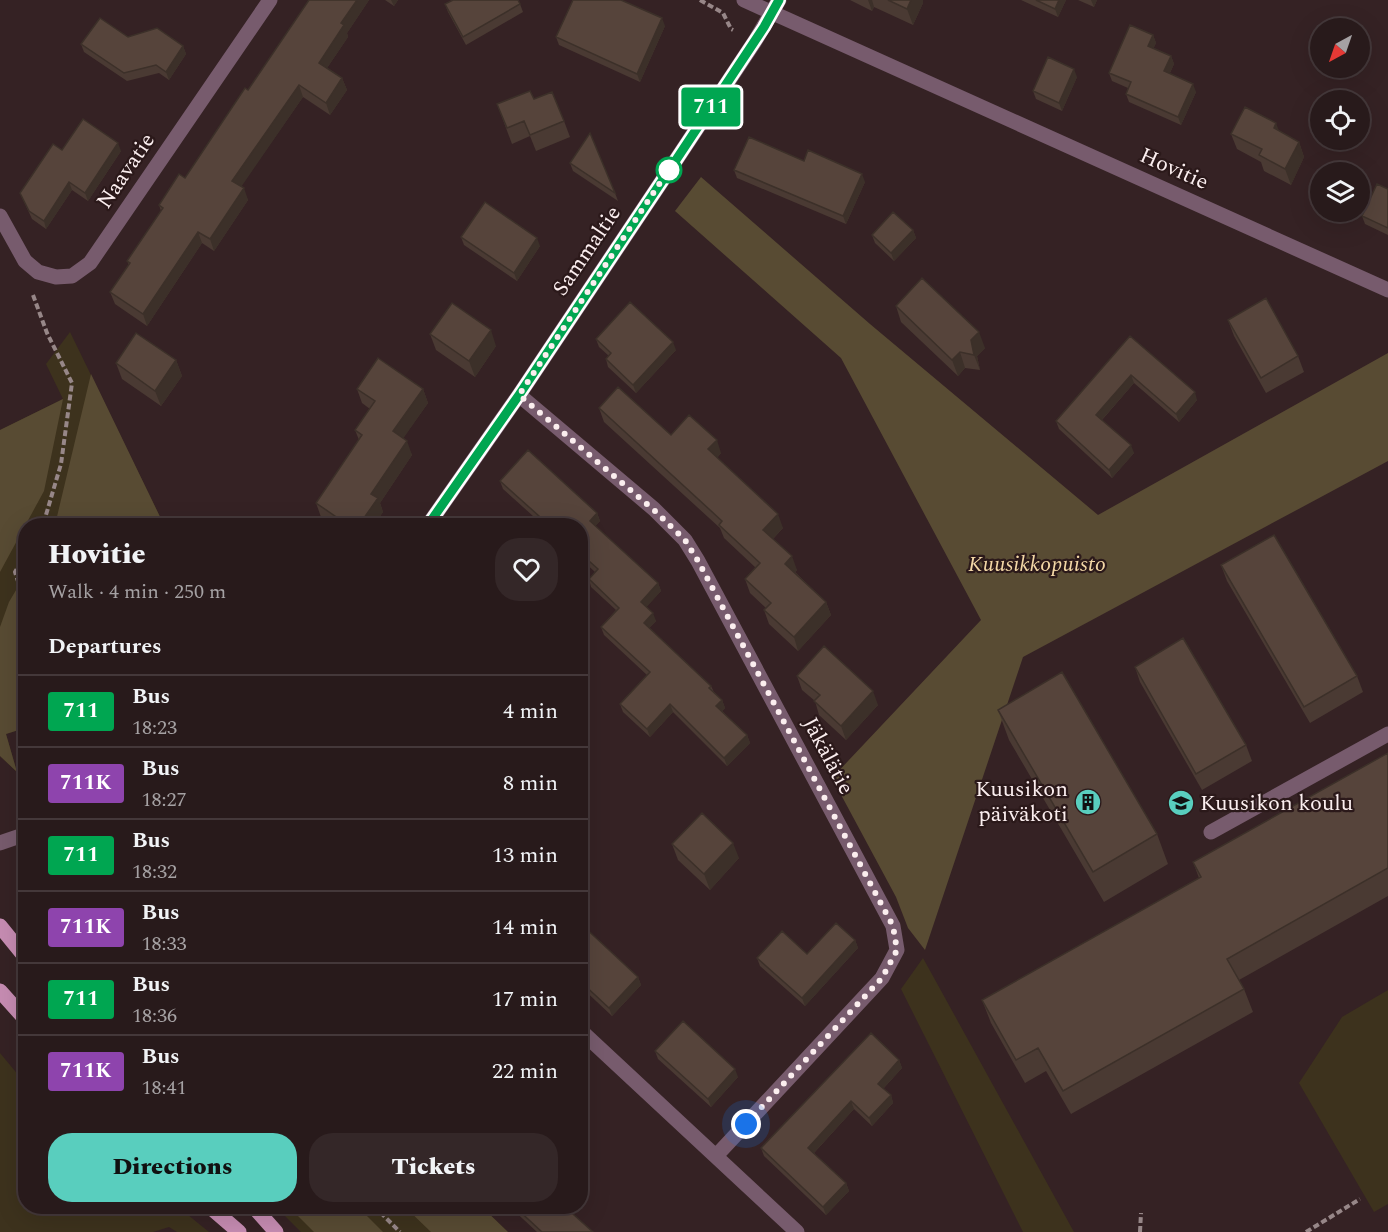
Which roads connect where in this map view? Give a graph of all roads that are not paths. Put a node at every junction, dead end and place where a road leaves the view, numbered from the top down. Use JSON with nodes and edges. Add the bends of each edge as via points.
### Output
{"nodes":[{"id":1,"x":270,"y":0,"type":"edge"},
{"id":2,"x":744,"y":0,"type":"edge"},
{"id":3,"x":776,"y":7,"type":"edge"},
{"id":4,"x":0,"y":216,"type":"edge"},
{"id":5,"x":1388,"y":290,"type":"edge"},
{"id":6,"x":519,"y":395,"type":"junction"},
{"id":7,"x":433,"y":518,"type":"edge"},
{"id":8,"x":1388,"y":734,"type":"edge"},
{"id":9,"x":1211,"y":832,"type":"dead end"},
{"id":10,"x":18,"y":837,"type":"edge"},
{"id":11,"x":0,"y":843,"type":"edge"},
{"id":12,"x":0,"y":926,"type":"edge"},
{"id":13,"x":18,"y":948,"type":"edge"},
{"id":14,"x":0,"y":991,"type":"edge"},
{"id":15,"x":18,"y":1011,"type":"edge"},
{"id":16,"x":588,"y":1037,"type":"edge"},
{"id":17,"x":716,"y":1156,"type":"junction"},
{"id":18,"x":218,"y":1214,"type":"edge"},
{"id":19,"x":261,"y":1214,"type":"edge"},
{"id":20,"x":239,"y":1232,"type":"edge"},
{"id":21,"x":276,"y":1232,"type":"edge"},
{"id":22,"x":797,"y":1232,"type":"edge"}],
"edges":[{"from":1,"to":4,"type":"street","name":"Naavatie","via":[[90,263],[72,276],[38,272],[25,261]]},
{"from":2,"to":3,"type":"street","name":"Hovitie"},
{"from":3,"to":5,"type":"street","name":"Hovitie"},
{"from":3,"to":6,"type":"street","name":"Sammaltie"},
{"from":6,"to":7,"type":"street","name":"Sammaltie"},
{"from":6,"to":17,"type":"street","name":"Jäkälätie","via":[[685,540],[893,926],[897,950],[882,978]]},
{"from":8,"to":9,"type":"street"},
{"from":10,"to":11,"type":"street"},
{"from":12,"to":13,"type":"main road"},
{"from":14,"to":15,"type":"main road"},
{"from":16,"to":17,"type":"street"},
{"from":17,"to":22,"type":"street"},
{"from":18,"to":20,"type":"main road"},
{"from":19,"to":21,"type":"main road"}]}
